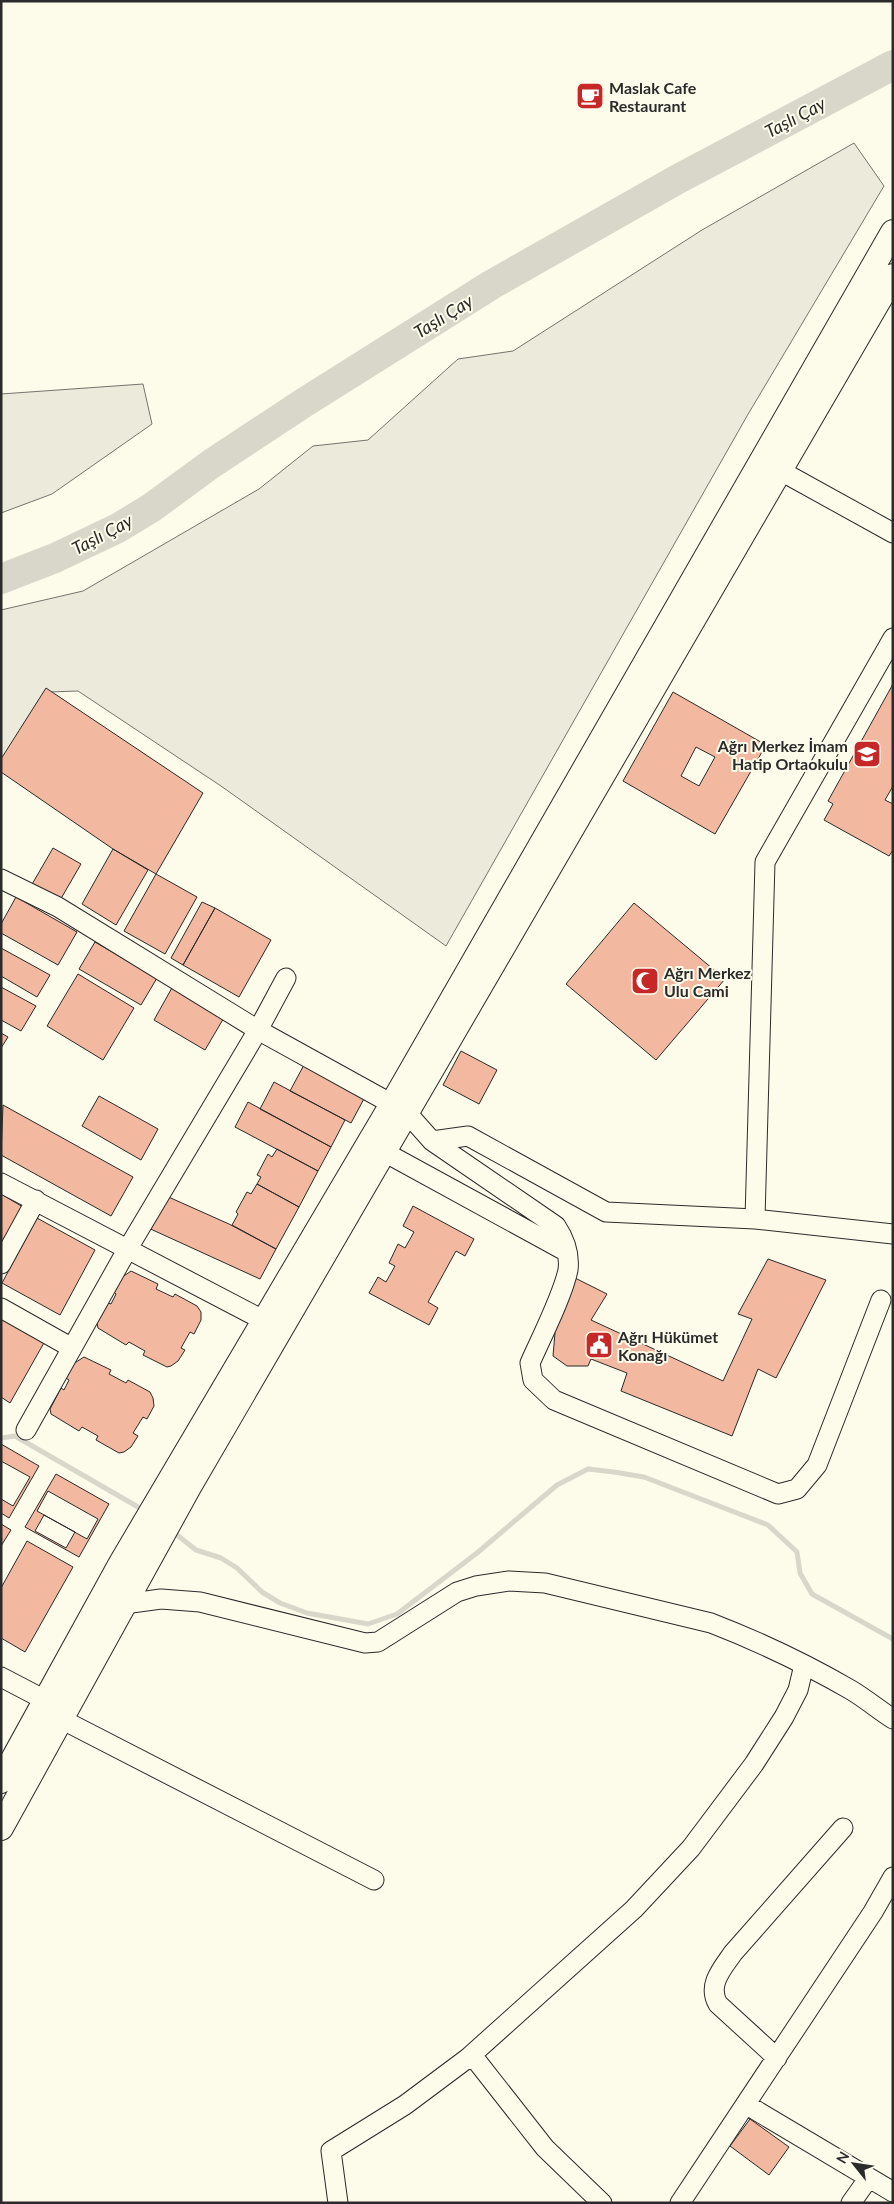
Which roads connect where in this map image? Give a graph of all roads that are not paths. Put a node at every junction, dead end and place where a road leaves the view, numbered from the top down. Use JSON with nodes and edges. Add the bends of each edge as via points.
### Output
{"nodes":[{"id":1,"x":893,"y":232,"type":"edge"},
{"id":2,"x":893,"y":276,"type":"edge"},
{"id":3,"x":779,"y":470,"type":"junction"},
{"id":4,"x":893,"y":533,"type":"edge"},
{"id":5,"x":893,"y":638,"type":"edge"},
{"id":6,"x":1,"y":880,"type":"edge"},
{"id":7,"x":286,"y":978,"type":"dead end"},
{"id":8,"x":258,"y":1030,"type":"junction"},
{"id":9,"x":400,"y":1109,"type":"junction"},
{"id":10,"x":432,"y":1141,"type":"junction"},
{"id":11,"x":386,"y":1152,"type":"junction"},
{"id":12,"x":1,"y":1183,"type":"edge"},
{"id":13,"x":36,"y":1200,"type":"junction"},
{"id":14,"x":756,"y":1219,"type":"junction"},
{"id":15,"x":893,"y":1234,"type":"edge"},
{"id":16,"x":127,"y":1250,"type":"junction"},
{"id":17,"x":567,"y":1252,"type":"junction"},
{"id":18,"x":1,"y":1264,"type":"edge"},
{"id":19,"x":881,"y":1300,"type":"dead end"},
{"id":20,"x":1,"y":1308,"type":"edge"},
{"id":21,"x":265,"y":1321,"type":"junction"},
{"id":22,"x":72,"y":1348,"type":"junction"},
{"id":23,"x":26,"y":1430,"type":"dead end"},
{"id":24,"x":179,"y":1484,"type":"junction"},
{"id":25,"x":130,"y":1570,"type":"junction"},
{"id":26,"x":124,"y":1604,"type":"junction"},
{"id":27,"x":804,"y":1665,"type":"junction"},
{"id":28,"x":1,"y":1677,"type":"edge"},
{"id":29,"x":45,"y":1700,"type":"junction"},
{"id":30,"x":61,"y":1719,"type":"junction"},
{"id":31,"x":893,"y":1719,"type":"edge"},
{"id":32,"x":1,"y":1781,"type":"edge"},
{"id":33,"x":1,"y":1828,"type":"edge"},
{"id":34,"x":843,"y":1828,"type":"dead end"},
{"id":35,"x":893,"y":1877,"type":"edge"},
{"id":36,"x":374,"y":1880,"type":"dead end"},
{"id":37,"x":472,"y":2055,"type":"junction"},
{"id":38,"x":777,"y":2058,"type":"junction"},
{"id":39,"x":747,"y":2105,"type":"junction"},
{"id":40,"x":868,"y":2179,"type":"junction"},
{"id":41,"x":893,"y":2192,"type":"edge"},
{"id":42,"x":338,"y":2203,"type":"edge"},
{"id":43,"x":602,"y":2203,"type":"edge"},
{"id":44,"x":680,"y":2203,"type":"edge"},
{"id":45,"x":851,"y":2203,"type":"edge"}],
"edges":[{"from":1,"to":9,"type":"main road"},
{"from":2,"to":3,"type":"main road"},
{"from":3,"to":4,"type":"street"},
{"from":3,"to":9,"type":"main road"},
{"from":5,"to":14,"type":"street","via":[[765,862]]},
{"from":6,"to":8,"type":"street","via":[[58,907]]},
{"from":7,"to":8,"type":"street"},
{"from":8,"to":9,"type":"street"},
{"from":8,"to":16,"type":"street"},
{"from":9,"to":10,"type":"street"},
{"from":9,"to":11,"type":"main road"},
{"from":9,"to":21,"type":"main road"},
{"from":10,"to":14,"type":"street","via":[[468,1136],[606,1212]]},
{"from":10,"to":17,"type":"street","via":[[556,1226],[563,1236]]},
{"from":11,"to":17,"type":"street"},
{"from":11,"to":24,"type":"main road"},
{"from":12,"to":13,"type":"street"},
{"from":13,"to":16,"type":"street"},
{"from":13,"to":18,"type":"street"},
{"from":14,"to":15,"type":"street"},
{"from":16,"to":21,"type":"street"},
{"from":16,"to":22,"type":"street"},
{"from":17,"to":19,"type":"street","via":[[568,1269],[530,1364],[533,1380],[554,1400],[778,1494],[797,1489],[817,1465]]},
{"from":20,"to":22,"type":"street"},
{"from":21,"to":24,"type":"main road"},
{"from":22,"to":23,"type":"street"},
{"from":24,"to":25,"type":"main road"},
{"from":25,"to":26,"type":"main road"},
{"from":25,"to":29,"type":"main road"},
{"from":26,"to":27,"type":"street","via":[[161,1599],[200,1602],[365,1643],[378,1642],[456,1592],[509,1581],[545,1583],[711,1623]]},
{"from":26,"to":30,"type":"main road"},
{"from":27,"to":31,"type":"street","via":[[853,1691]]},
{"from":27,"to":37,"type":"street","via":[[798,1690],[784,1717],[754,1764],[691,1848],[634,1909]]},
{"from":28,"to":29,"type":"street"},
{"from":29,"to":32,"type":"main road"},
{"from":30,"to":33,"type":"main road"},
{"from":30,"to":36,"type":"street"},
{"from":34,"to":38,"type":"street","via":[[733,1953],[713,1988],[718,2004]]},
{"from":35,"to":38,"type":"street"},
{"from":37,"to":42,"type":"street","via":[[406,2105],[331,2151]]},
{"from":37,"to":43,"type":"street","via":[[545,2148]]},
{"from":38,"to":39,"type":"street"},
{"from":39,"to":40,"type":"street"},
{"from":39,"to":44,"type":"street"},
{"from":40,"to":41,"type":"street"},
{"from":40,"to":45,"type":"street"}]}
